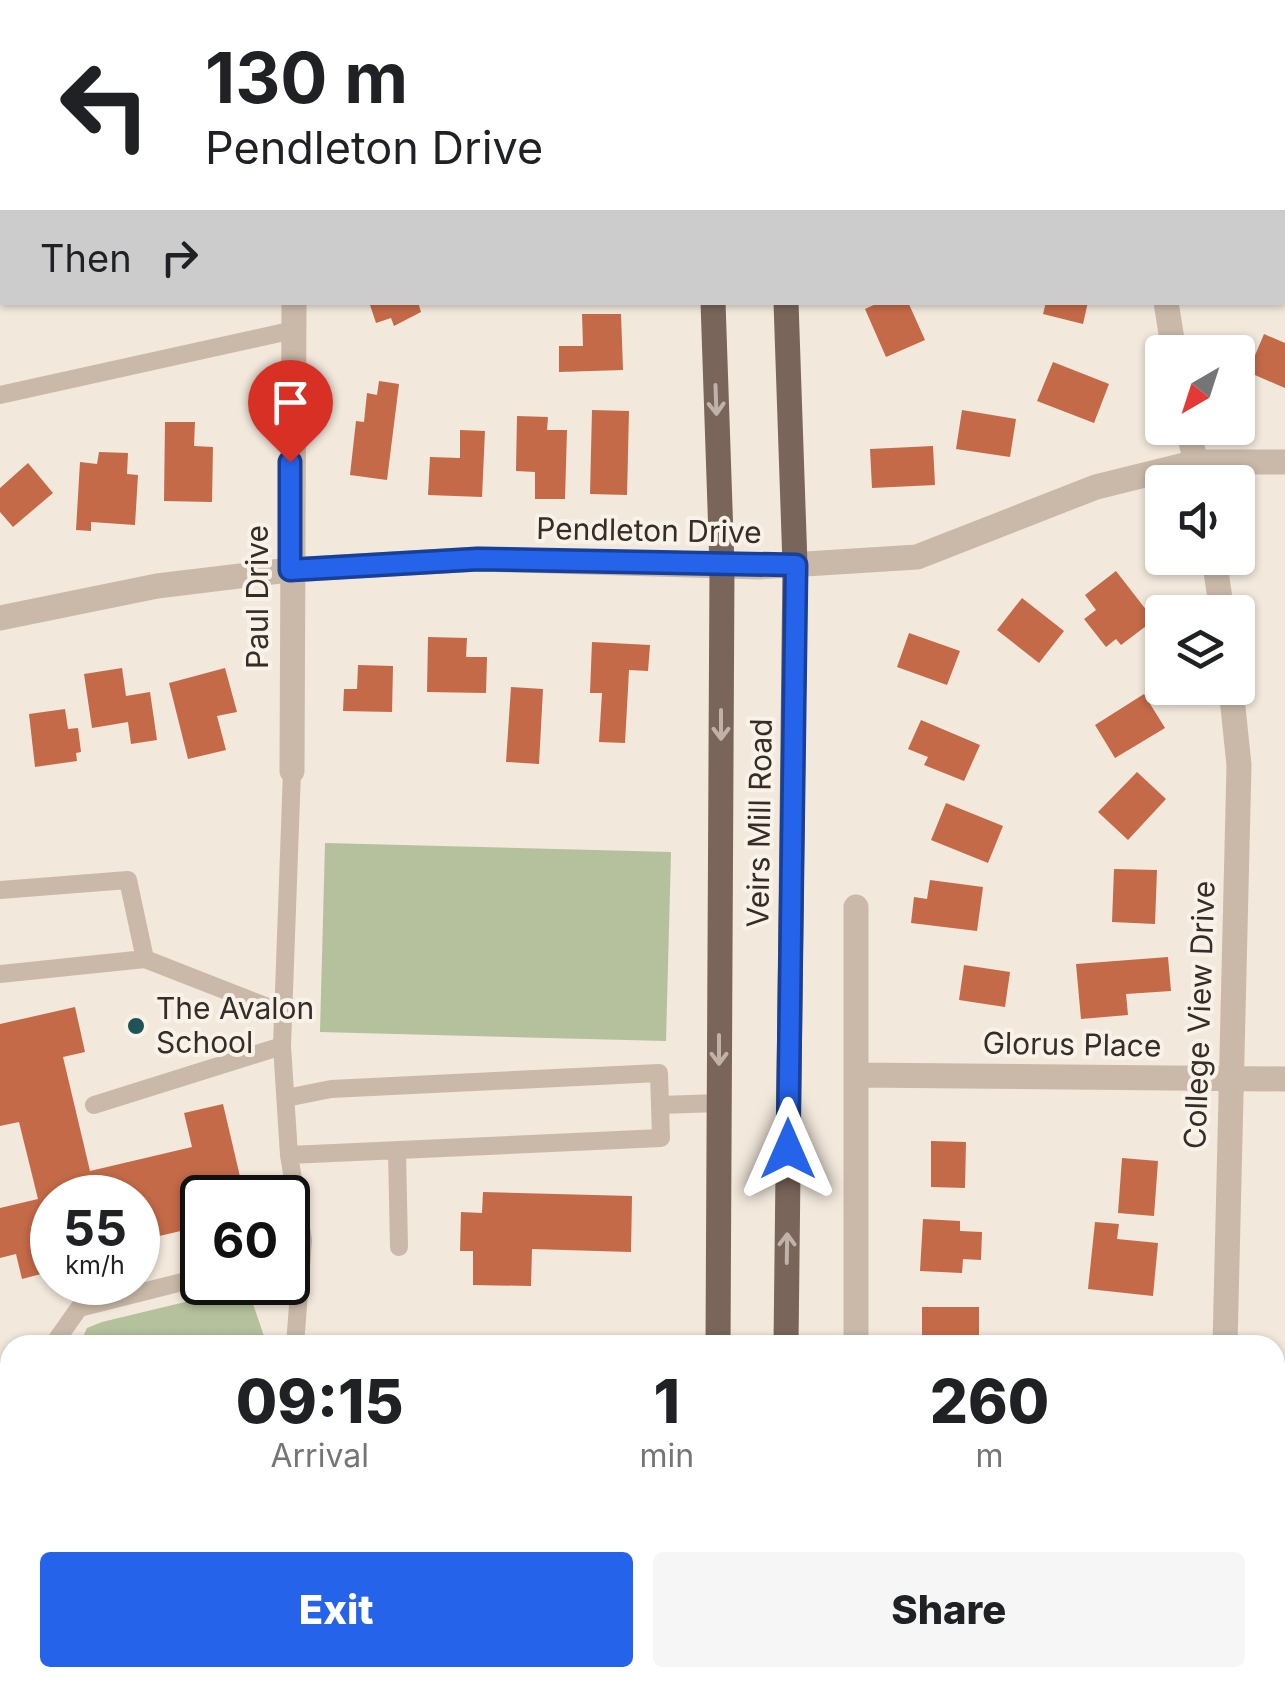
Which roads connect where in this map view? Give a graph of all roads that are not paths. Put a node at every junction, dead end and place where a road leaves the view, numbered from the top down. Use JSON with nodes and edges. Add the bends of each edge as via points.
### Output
{"nodes":[{"id":1,"x":294,"y":305,"type":"edge"},
{"id":2,"x":714,"y":305,"type":"edge"},
{"id":3,"x":786,"y":305,"type":"edge"},
{"id":4,"x":1166,"y":305,"type":"edge"},
{"id":5,"x":294,"y":330,"type":"junction"},
{"id":6,"x":1171,"y":335,"type":"edge"},
{"id":7,"x":0,"y":394,"type":"edge"},
{"id":8,"x":1285,"y":462,"type":"edge"},
{"id":9,"x":1255,"y":465,"type":"edge"},
{"id":10,"x":1145,"y":479,"type":"edge"},
{"id":11,"x":796,"y":565,"type":"junction"},
{"id":12,"x":722,"y":566,"type":"junction"},
{"id":13,"x":290,"y":570,"type":"junction"},
{"id":14,"x":0,"y":618,"type":"edge"},
{"id":15,"x":1232,"y":705,"type":"edge"},
{"id":16,"x":292,"y":771,"type":"joint"},
{"id":17,"x":0,"y":890,"type":"edge"},
{"id":18,"x":856,"y":907,"type":"dead end"},
{"id":19,"x":145,"y":959,"type":"junction"},
{"id":20,"x":0,"y":974,"type":"edge"},
{"id":21,"x":283,"y":1013,"type":"junction"},
{"id":22,"x":282,"y":1046,"type":"junction"},
{"id":23,"x":858,"y":1075,"type":"junction"},
{"id":24,"x":1285,"y":1079,"type":"edge"},
{"id":25,"x":1229,"y":1080,"type":"junction"},
{"id":26,"x":286,"y":1098,"type":"junction"},
{"id":27,"x":719,"y":1102,"type":"junction"},
{"id":28,"x":94,"y":1105,"type":"dead end"},
{"id":29,"x":660,"y":1105,"type":"junction"},
{"id":30,"x":397,"y":1150,"type":"junction"},
{"id":31,"x":289,"y":1155,"type":"junction"},
{"id":32,"x":292,"y":1175,"type":"edge"},
{"id":33,"x":399,"y":1247,"type":"dead end"},
{"id":34,"x":180,"y":1283,"type":"edge"},
{"id":35,"x":294,"y":1305,"type":"edge"},
{"id":36,"x":61,"y":1335,"type":"edge"},
{"id":37,"x":295,"y":1335,"type":"edge"},
{"id":38,"x":718,"y":1335,"type":"edge"},
{"id":39,"x":786,"y":1335,"type":"edge"},
{"id":40,"x":856,"y":1335,"type":"edge"},
{"id":41,"x":1225,"y":1335,"type":"edge"}],
"edges":[{"from":1,"to":5,"type":"street","name":"Paul Drive"},
{"from":2,"to":12,"type":"main road","name":"Veirs Mill Road","one_way":true},
{"from":3,"to":11,"type":"main road","name":"Veirs Mill Road"},
{"from":4,"to":6,"type":"street"},
{"from":5,"to":7,"type":"lane"},
{"from":5,"to":13,"type":"street","name":"Paul Drive"},
{"from":8,"to":9,"type":"street","name":"Pendleton Drive"},
{"from":10,"to":11,"type":"street","name":"Pendleton Drive","via":[[1096,486],[916,558]]},
{"from":11,"to":12,"type":"street","name":"Pendleton Drive"},
{"from":39,"to":11,"type":"main road","name":"Veirs Mill Road","one_way":true},
{"from":12,"to":13,"type":"street","name":"Pendleton Drive","via":[[478,559]]},
{"from":12,"to":27,"type":"main road","name":"Veirs Mill Road","one_way":true},
{"from":13,"to":14,"type":"street","name":"Pendleton Drive","via":[[158,586]]},
{"from":13,"to":16,"type":"street","name":"Paul Drive"},
{"from":15,"to":25,"type":"street","name":"College View Drive","via":[[1240,765]]},
{"from":16,"to":21,"type":"lane"},
{"from":17,"to":19,"type":"lane","via":[[128,880]]},
{"from":18,"to":23,"type":"street"},
{"from":19,"to":20,"type":"lane"},
{"from":19,"to":21,"type":"lane"},
{"from":21,"to":22,"type":"lane"},
{"from":22,"to":26,"type":"lane"},
{"from":22,"to":28,"type":"lane"},
{"from":23,"to":25,"type":"street","name":"Glorus Place"},
{"from":23,"to":40,"type":"street"},
{"from":24,"to":25,"type":"street","name":"Glorus Place"},
{"from":25,"to":41,"type":"street","name":"College View Drive"},
{"from":26,"to":29,"type":"lane","via":[[331,1089],[659,1074]]},
{"from":26,"to":31,"type":"lane"},
{"from":27,"to":29,"type":"lane"},
{"from":27,"to":38,"type":"main road","name":"Veirs Mill Road"},
{"from":29,"to":30,"type":"lane","via":[[661,1138]]},
{"from":30,"to":31,"type":"lane"},
{"from":30,"to":33,"type":"lane"},
{"from":31,"to":32,"type":"lane"},
{"from":34,"to":36,"type":"lane","via":[[79,1308]]},
{"from":35,"to":37,"type":"lane"}]}
